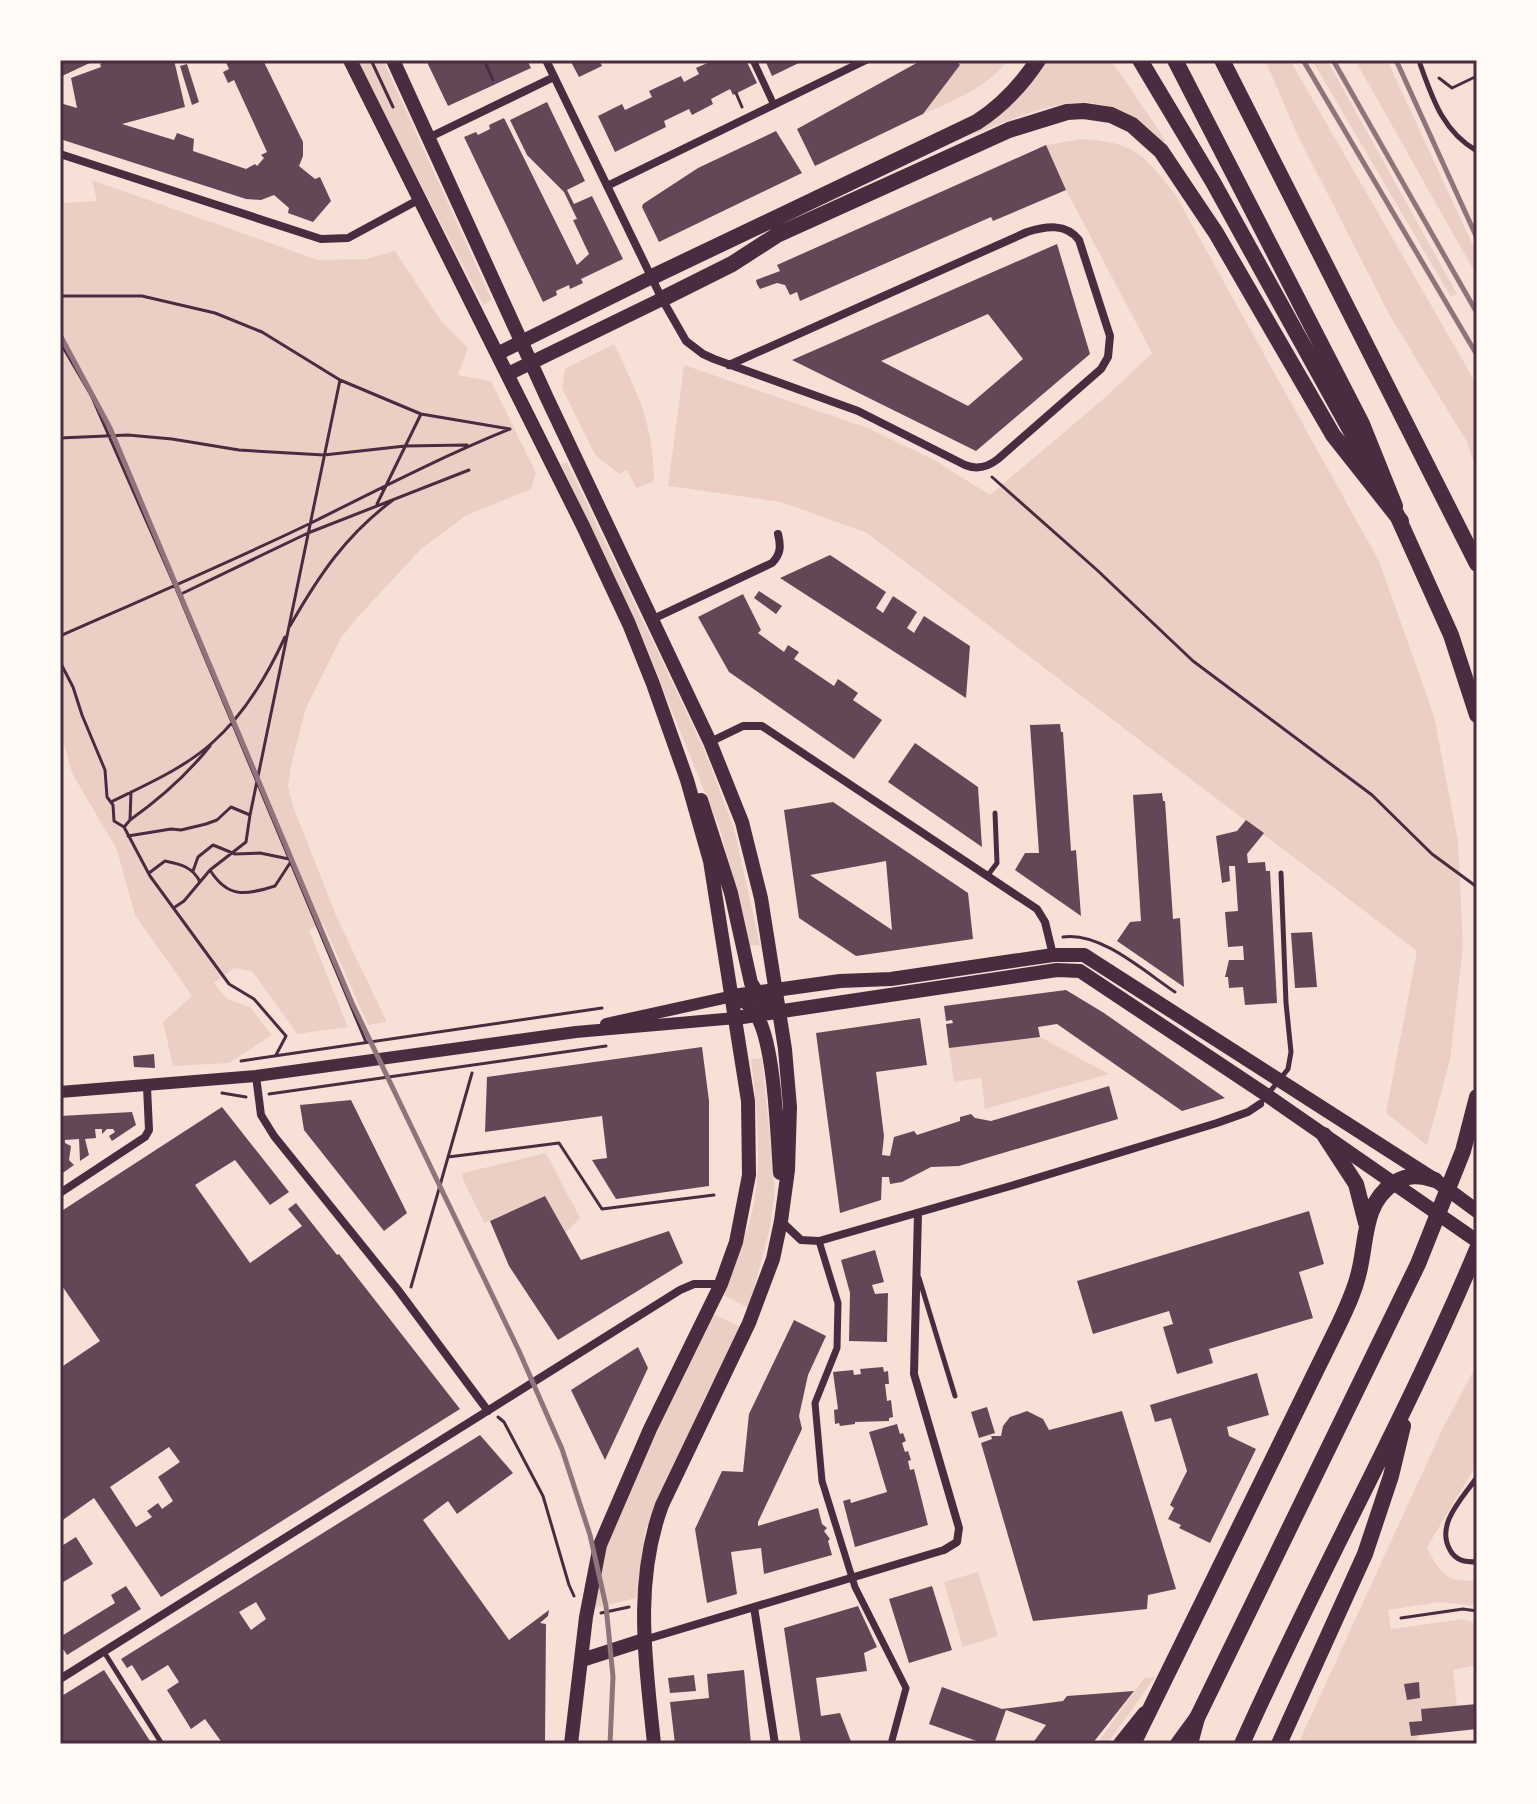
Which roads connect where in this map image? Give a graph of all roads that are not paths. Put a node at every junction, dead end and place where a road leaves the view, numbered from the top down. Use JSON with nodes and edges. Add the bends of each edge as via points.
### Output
{"nodes":[{"id":1,"x":350,"y":60,"type":"edge"},
{"id":2,"x":393,"y":60,"type":"edge"},
{"id":3,"x":546,"y":60,"type":"edge"},
{"id":4,"x":753,"y":60,"type":"edge"},
{"id":5,"x":866,"y":60,"type":"edge"},
{"id":6,"x":1038,"y":60,"type":"edge"},
{"id":7,"x":1140,"y":60,"type":"edge"},
{"id":8,"x":1175,"y":60,"type":"edge"},
{"id":9,"x":1222,"y":60,"type":"edge"},
{"id":10,"x":1419,"y":61,"type":"edge"},
{"id":11,"x":554,"y":77,"type":"junction"},
{"id":12,"x":774,"y":105,"type":"junction"},
{"id":13,"x":428,"y":138,"type":"junction"},
{"id":14,"x":1477,"y":151,"type":"edge"},
{"id":15,"x":60,"y":154,"type":"edge"},
{"id":16,"x":607,"y":186,"type":"junction"},
{"id":17,"x":420,"y":198,"type":"junction"},
{"id":18,"x":652,"y":277,"type":"junction"},
{"id":19,"x":662,"y":299,"type":"junction"},
{"id":20,"x":522,"y":341,"type":"junction"},
{"id":21,"x":532,"y":363,"type":"junction"},
{"id":22,"x":729,"y":365,"type":"junction"},
{"id":23,"x":505,"y":370,"type":"junction"},
{"id":24,"x":1401,"y":521,"type":"junction"},
{"id":25,"x":778,"y":534,"type":"dead end"},
{"id":26,"x":1477,"y":564,"type":"edge"},
{"id":27,"x":653,"y":619,"type":"junction"},
{"id":28,"x":1477,"y":715,"type":"edge"},
{"id":29,"x":710,"y":742,"type":"junction"},
{"id":30,"x":679,"y":755,"type":"junction"},
{"id":31,"x":995,"y":813,"type":"dead end"},
{"id":32,"x":1281,"y":873,"type":"dead end"},
{"id":33,"x":988,"y":875,"type":"junction"},
{"id":34,"x":1053,"y":955,"type":"junction"},
{"id":35,"x":775,"y":989,"type":"junction"},
{"id":36,"x":755,"y":992,"type":"junction"},
{"id":37,"x":733,"y":996,"type":"junction"},
{"id":38,"x":779,"y":1012,"type":"junction"},
{"id":39,"x":757,"y":1015,"type":"junction"},
{"id":40,"x":736,"y":1018,"type":"junction"},
{"id":41,"x":576,"y":1032,"type":"junction"},
{"id":42,"x":256,"y":1076,"type":"junction"},
{"id":43,"x":1279,"y":1080,"type":"junction"},
{"id":44,"x":147,"y":1087,"type":"junction"},
{"id":45,"x":60,"y":1092,"type":"edge"},
{"id":46,"x":1477,"y":1097,"type":"edge"},
{"id":47,"x":1264,"y":1100,"type":"junction"},
{"id":48,"x":1324,"y":1135,"type":"junction"},
{"id":49,"x":1435,"y":1180,"type":"junction"},
{"id":50,"x":1392,"y":1184,"type":"junction"},
{"id":51,"x":60,"y":1193,"type":"edge"},
{"id":52,"x":783,"y":1204,"type":"junction"},
{"id":53,"x":1477,"y":1211,"type":"edge"},
{"id":54,"x":918,"y":1213,"type":"junction"},
{"id":55,"x":781,"y":1221,"type":"junction"},
{"id":56,"x":1367,"y":1228,"type":"junction"},
{"id":57,"x":819,"y":1241,"type":"junction"},
{"id":58,"x":1477,"y":1241,"type":"edge"},
{"id":59,"x":1477,"y":1249,"type":"edge"},
{"id":60,"x":918,"y":1273,"type":"junction"},
{"id":61,"x":721,"y":1284,"type":"junction"},
{"id":62,"x":1411,"y":1395,"type":"junction"},
{"id":63,"x":955,"y":1396,"type":"dead end"},
{"id":64,"x":488,"y":1411,"type":"junction"},
{"id":65,"x":1477,"y":1477,"type":"edge"},
{"id":66,"x":1477,"y":1562,"type":"edge"},
{"id":67,"x":851,"y":1577,"type":"junction"},
{"id":68,"x":754,"y":1607,"type":"junction"},
{"id":69,"x":644,"y":1640,"type":"junction"},
{"id":70,"x":104,"y":1652,"type":"junction"},
{"id":71,"x":582,"y":1660,"type":"junction"},
{"id":72,"x":1279,"y":1660,"type":"junction"},
{"id":73,"x":60,"y":1679,"type":"edge"},
{"id":74,"x":1149,"y":1711,"type":"junction"},
{"id":75,"x":1197,"y":1718,"type":"junction"},
{"id":76,"x":162,"y":1744,"type":"edge"},
{"id":77,"x":571,"y":1744,"type":"edge"},
{"id":78,"x":654,"y":1744,"type":"edge"},
{"id":79,"x":775,"y":1744,"type":"edge"},
{"id":80,"x":891,"y":1744,"type":"edge"},
{"id":81,"x":1121,"y":1744,"type":"edge"},
{"id":82,"x":1133,"y":1744,"type":"edge"},
{"id":83,"x":1178,"y":1744,"type":"edge"},
{"id":84,"x":1190,"y":1744,"type":"edge"},
{"id":85,"x":1232,"y":1744,"type":"edge"},
{"id":86,"x":1242,"y":1744,"type":"edge"},
{"id":87,"x":1253,"y":1744,"type":"edge"},
{"id":88,"x":1279,"y":1744,"type":"edge"}],
"edges":[{"from":1,"to":17,"type":"main road"},
{"from":2,"to":13,"type":"main road"},
{"from":3,"to":11,"type":"street"},
{"from":4,"to":12,"type":"street"},
{"from":5,"to":12,"type":"street"},
{"from":6,"to":18,"type":"highway","via":[[1008,99],[957,133]]},
{"from":7,"to":24,"type":"highway"},
{"from":8,"to":24,"type":"highway","via":[[1362,424]]},
{"from":9,"to":26,"type":"highway"},
{"from":10,"to":14,"type":"lane","via":[[1445,124]]},
{"from":11,"to":13,"type":"street"},
{"from":11,"to":16,"type":"street"},
{"from":12,"to":16,"type":"street"},
{"from":13,"to":20,"type":"main road"},
{"from":15,"to":17,"type":"street","via":[[321,239],[348,238]]},
{"from":16,"to":18,"type":"street"},
{"from":17,"to":23,"type":"main road"},
{"from":18,"to":19,"type":"street"},
{"from":18,"to":20,"type":"main road"},
{"from":19,"to":21,"type":"main road"},
{"from":19,"to":22,"type":"street","via":[[686,341]]},
{"from":19,"to":24,"type":"highway","via":[[777,235],[1009,130],[1067,112],[1111,115],[1132,125],[1161,151],[1216,233],[1333,435]]},
{"from":20,"to":21,"type":"main road"},
{"from":20,"to":23,"type":"main road"},
{"from":21,"to":23,"type":"main road"},
{"from":21,"to":27,"type":"main road"},
{"from":22,"to":22,"type":"street","via":[[849,408],[965,465],[982,467],[1020,441],[1101,369],[1110,336],[1074,233],[1049,226]]},
{"from":23,"to":30,"type":"main road","via":[[629,624]]},
{"from":24,"to":28,"type":"highway","via":[[1451,635]]},
{"from":25,"to":27,"type":"street","via":[[780,550],[772,563]]},
{"from":27,"to":29,"type":"main road"},
{"from":29,"to":33,"type":"street","via":[[743,726],[762,726]]},
{"from":29,"to":35,"type":"main road","via":[[751,851]]},
{"from":30,"to":36,"type":"main road","via":[[709,820]]},
{"from":30,"to":37,"type":"main road","via":[[710,861]]},
{"from":31,"to":33,"type":"lane","via":[[997,863]]},
{"from":32,"to":43,"type":"lane","via":[[1291,1052]]},
{"from":33,"to":34,"type":"street","via":[[1037,909]]},
{"from":34,"to":35,"type":"main road","via":[[891,979]]},
{"from":34,"to":43,"type":"main road","via":[[1092,959]]},
{"from":35,"to":36,"type":"main road"},
{"from":35,"to":38,"type":"main road"},
{"from":36,"to":37,"type":"main road"},
{"from":36,"to":38,"type":"main road"},
{"from":37,"to":39,"type":"main road"},
{"from":37,"to":40,"type":"main road"},
{"from":37,"to":41,"type":"main road"},
{"from":38,"to":39,"type":"main road"},
{"from":38,"to":47,"type":"main road","via":[[1073,970],[1087,974]]},
{"from":38,"to":52,"type":"main road","via":[[790,1107]]},
{"from":39,"to":40,"type":"main road"},
{"from":39,"to":52,"type":"main road","via":[[775,1101]]},
{"from":40,"to":41,"type":"main road"},
{"from":40,"to":61,"type":"main road","via":[[750,1156],[742,1219]]},
{"from":41,"to":42,"type":"main road"},
{"from":42,"to":44,"type":"main road"},
{"from":42,"to":64,"type":"street","via":[[265,1123]]},
{"from":43,"to":47,"type":"lane"},
{"from":43,"to":49,"type":"main road"},
{"from":44,"to":45,"type":"main road"},
{"from":44,"to":51,"type":"street","via":[[145,1137]]},
{"from":46,"to":75,"type":"highway","via":[[1463,1151],[1418,1264]]},
{"from":47,"to":48,"type":"main road"},
{"from":47,"to":54,"type":"street","via":[[1217,1123]]},
{"from":48,"to":50,"type":"main road"},
{"from":48,"to":56,"type":"highway","via":[[1356,1184]]},
{"from":49,"to":50,"type":"highway","via":[[1406,1176]]},
{"from":49,"to":53,"type":"main road"},
{"from":50,"to":56,"type":"highway","via":[[1379,1194]]},
{"from":50,"to":58,"type":"main road"},
{"from":52,"to":55,"type":"main road"},
{"from":54,"to":57,"type":"street"},
{"from":54,"to":60,"type":"street"},
{"from":55,"to":57,"type":"street","via":[[801,1240]]},
{"from":55,"to":69,"type":"main road","via":[[749,1323],[656,1521],[642,1604]]},
{"from":56,"to":74,"type":"highway","via":[[1359,1275],[1339,1324]]},
{"from":57,"to":67,"type":"street","via":[[838,1303],[837,1348],[815,1403],[822,1481]]},
{"from":59,"to":62,"type":"highway"},
{"from":60,"to":63,"type":"lane"},
{"from":60,"to":67,"type":"street","via":[[915,1382],[959,1536],[944,1550]]},
{"from":61,"to":64,"type":"street","via":[[680,1290]]},
{"from":61,"to":71,"type":"main road","via":[[613,1510],[595,1561]]},
{"from":62,"to":72,"type":"highway"},
{"from":62,"to":88,"type":"highway","via":[[1365,1554]]},
{"from":64,"to":70,"type":"street"},
{"from":65,"to":66,"type":"lane","via":[[1449,1518],[1444,1537],[1462,1562]]},
{"from":67,"to":68,"type":"street"},
{"from":67,"to":80,"type":"street","via":[[906,1688]]},
{"from":68,"to":69,"type":"street"},
{"from":68,"to":79,"type":"street"},
{"from":69,"to":71,"type":"main road"},
{"from":69,"to":78,"type":"main road"},
{"from":70,"to":73,"type":"street"},
{"from":70,"to":76,"type":"lane"},
{"from":71,"to":77,"type":"main road"},
{"from":72,"to":85,"type":"highway"},
{"from":72,"to":86,"type":"highway"},
{"from":72,"to":87,"type":"highway"},
{"from":74,"to":81,"type":"highway"},
{"from":74,"to":82,"type":"highway"},
{"from":75,"to":83,"type":"highway"},
{"from":75,"to":84,"type":"highway"}]}
